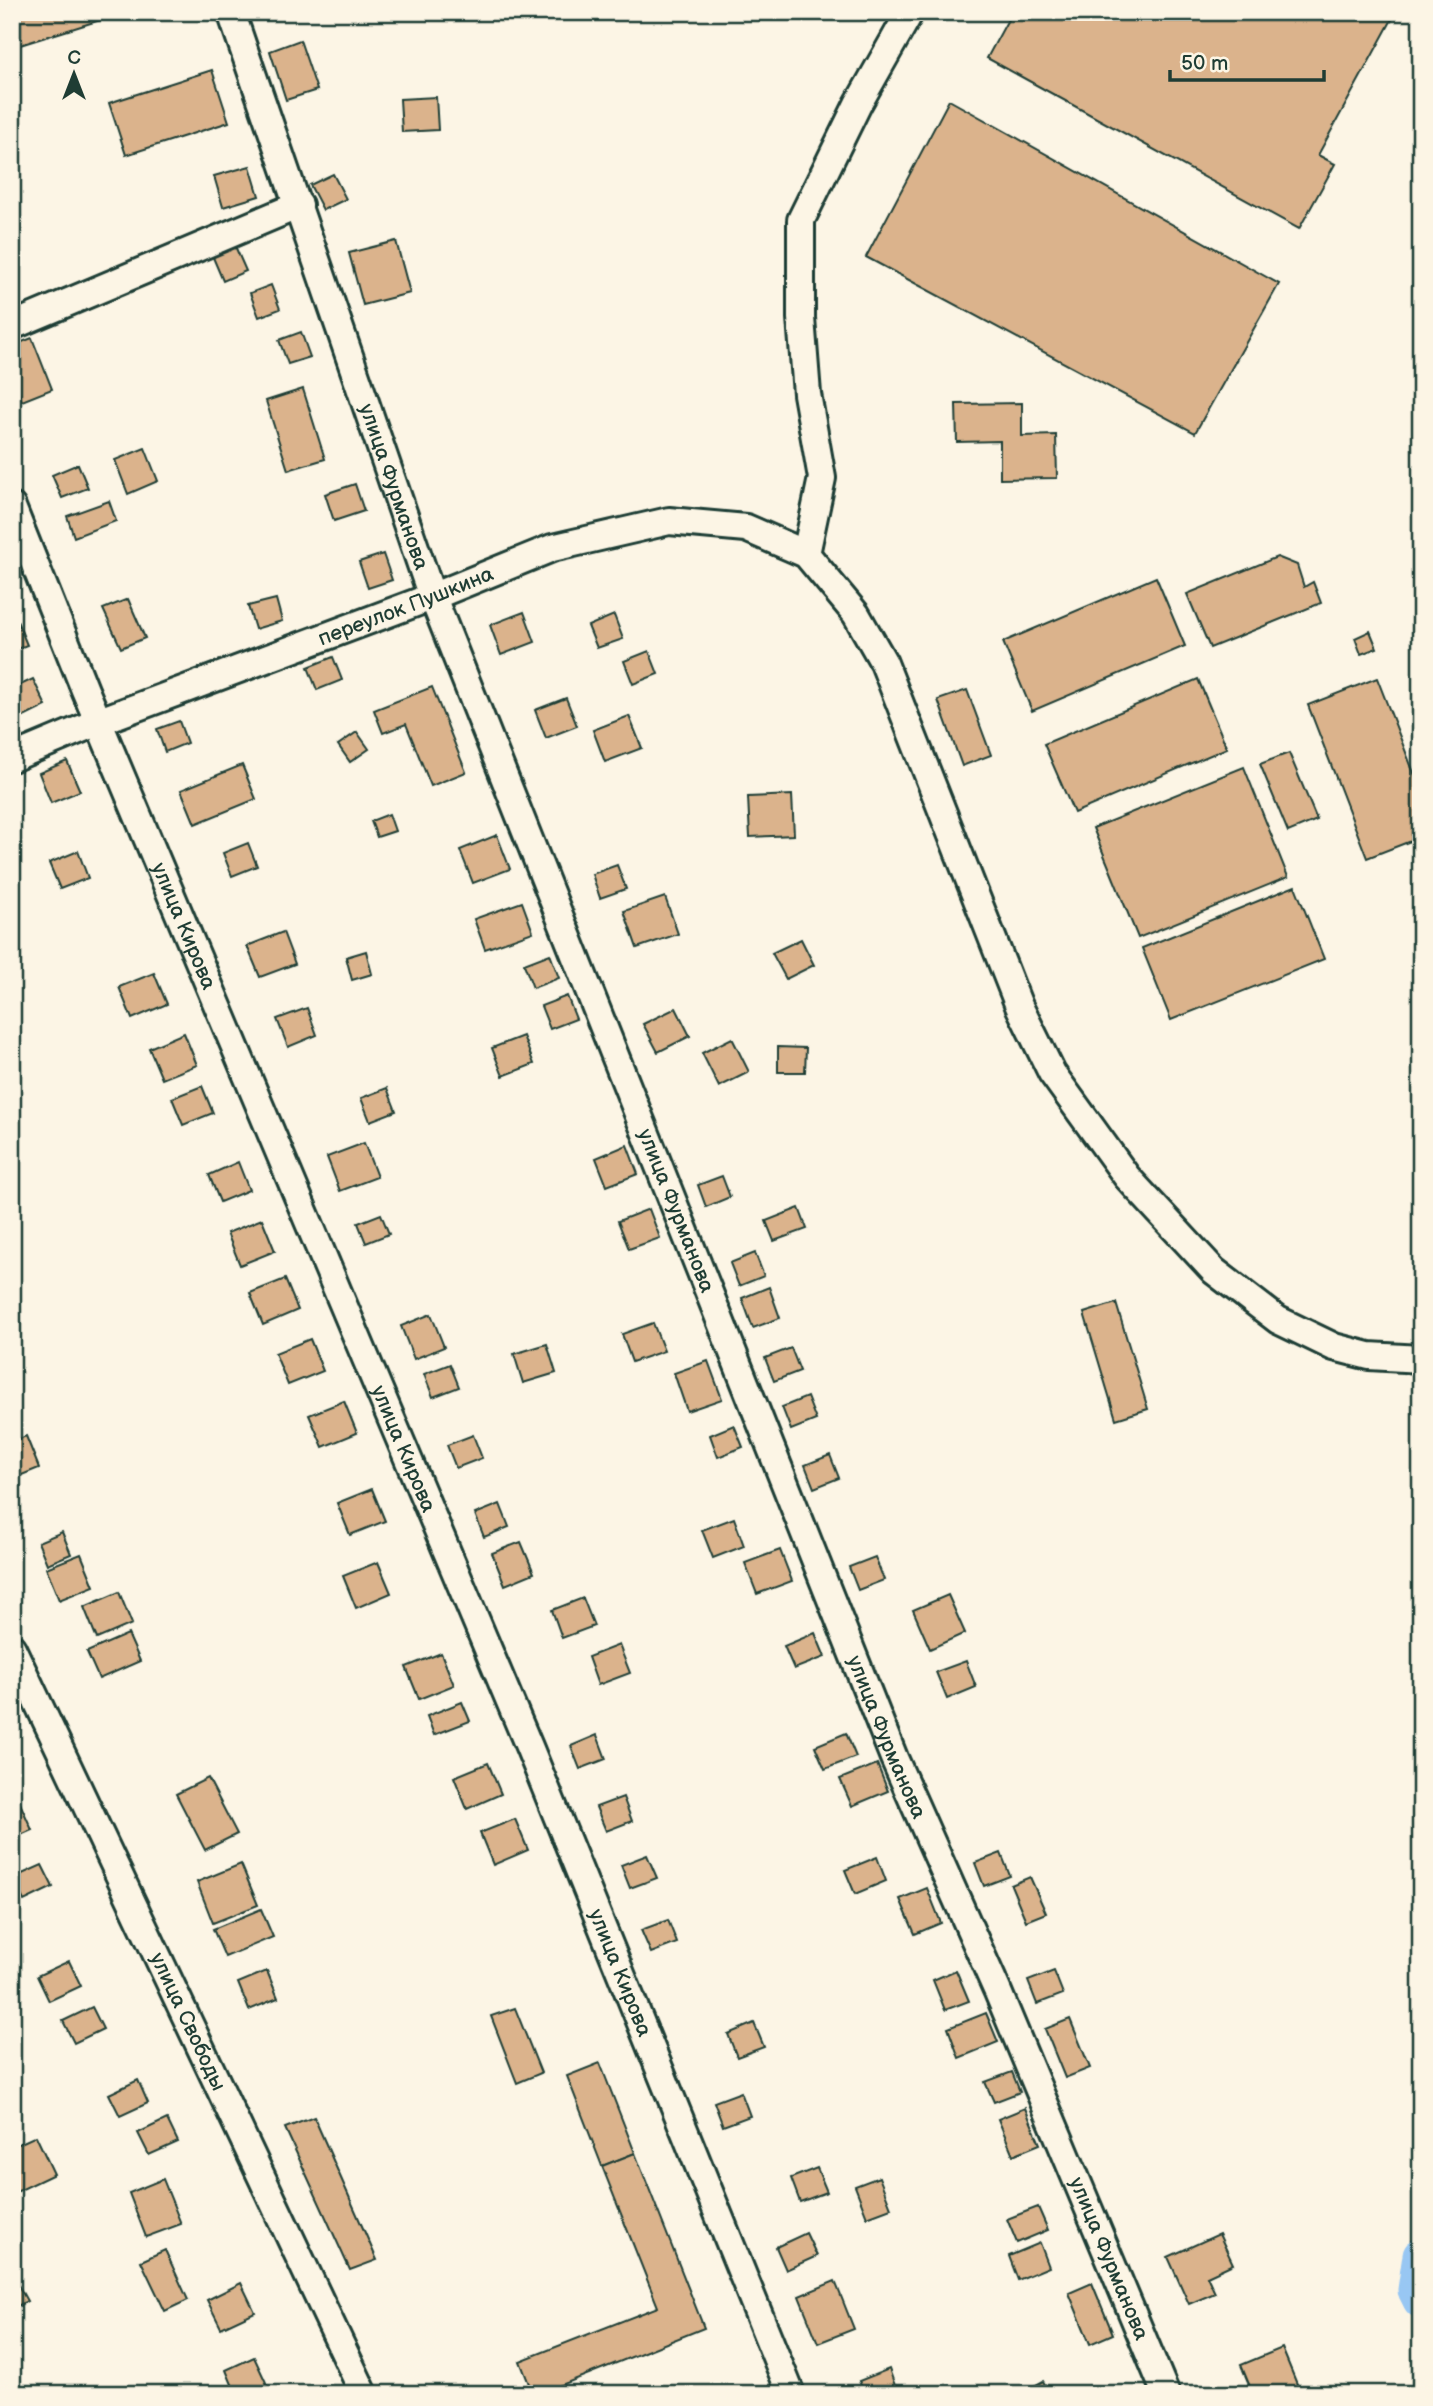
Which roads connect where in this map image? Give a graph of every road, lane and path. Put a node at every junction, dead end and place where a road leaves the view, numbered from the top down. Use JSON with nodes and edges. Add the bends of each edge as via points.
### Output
{"nodes":[{"id":1,"x":232,"y":12,"type":"edge"},
{"id":2,"x":910,"y":12,"type":"edge"},
{"id":3,"x":299,"y":205,"type":"junction"},
{"id":4,"x":12,"y":326,"type":"edge"},
{"id":5,"x":12,"y":507,"type":"edge"},
{"id":6,"x":806,"y":554,"type":"junction"},
{"id":7,"x":434,"y":596,"type":"junction"},
{"id":8,"x":100,"y":721,"type":"junction"},
{"id":9,"x":12,"y":758,"type":"edge"},
{"id":10,"x":1421,"y":1359,"type":"edge"},
{"id":11,"x":12,"y":1648,"type":"edge"},
{"id":12,"x":364,"y":2394,"type":"edge"},
{"id":13,"x":791,"y":2394,"type":"edge"},
{"id":14,"x":1166,"y":2394,"type":"edge"}],
"edges":[{"from":1,"to":3,"type":"street","name":"улица Фурманова"},
{"from":2,"to":6,"type":"street","via":[[801,220],[807,394],[822,478]]},
{"from":3,"to":4,"type":"street"},
{"from":3,"to":7,"type":"street","name":"улица Фурманова"},
{"from":5,"to":8,"type":"street","name":"улица Кирова"},
{"from":6,"to":7,"type":"street","name":"переулок Пушкина","via":[[746,528],[669,521],[552,548]]},
{"from":6,"to":10,"type":"street","via":[[856,614],[884,663],[1014,994],[1052,1073],[1127,1177],[1214,1271],[1278,1320],[1334,1347],[1369,1356]]},
{"from":7,"to":8,"type":"street","name":"переулок Пушкина"},
{"from":7,"to":14,"type":"street","name":"улица Фурманова","via":[[894,1758],[998,1992]]},
{"from":8,"to":9,"type":"street","name":"переулок Пушкина"},
{"from":8,"to":13,"type":"street","name":"улица Кирова","via":[[530,1749]]},
{"from":11,"to":12,"type":"street","name":"улица Свободы"}]}
